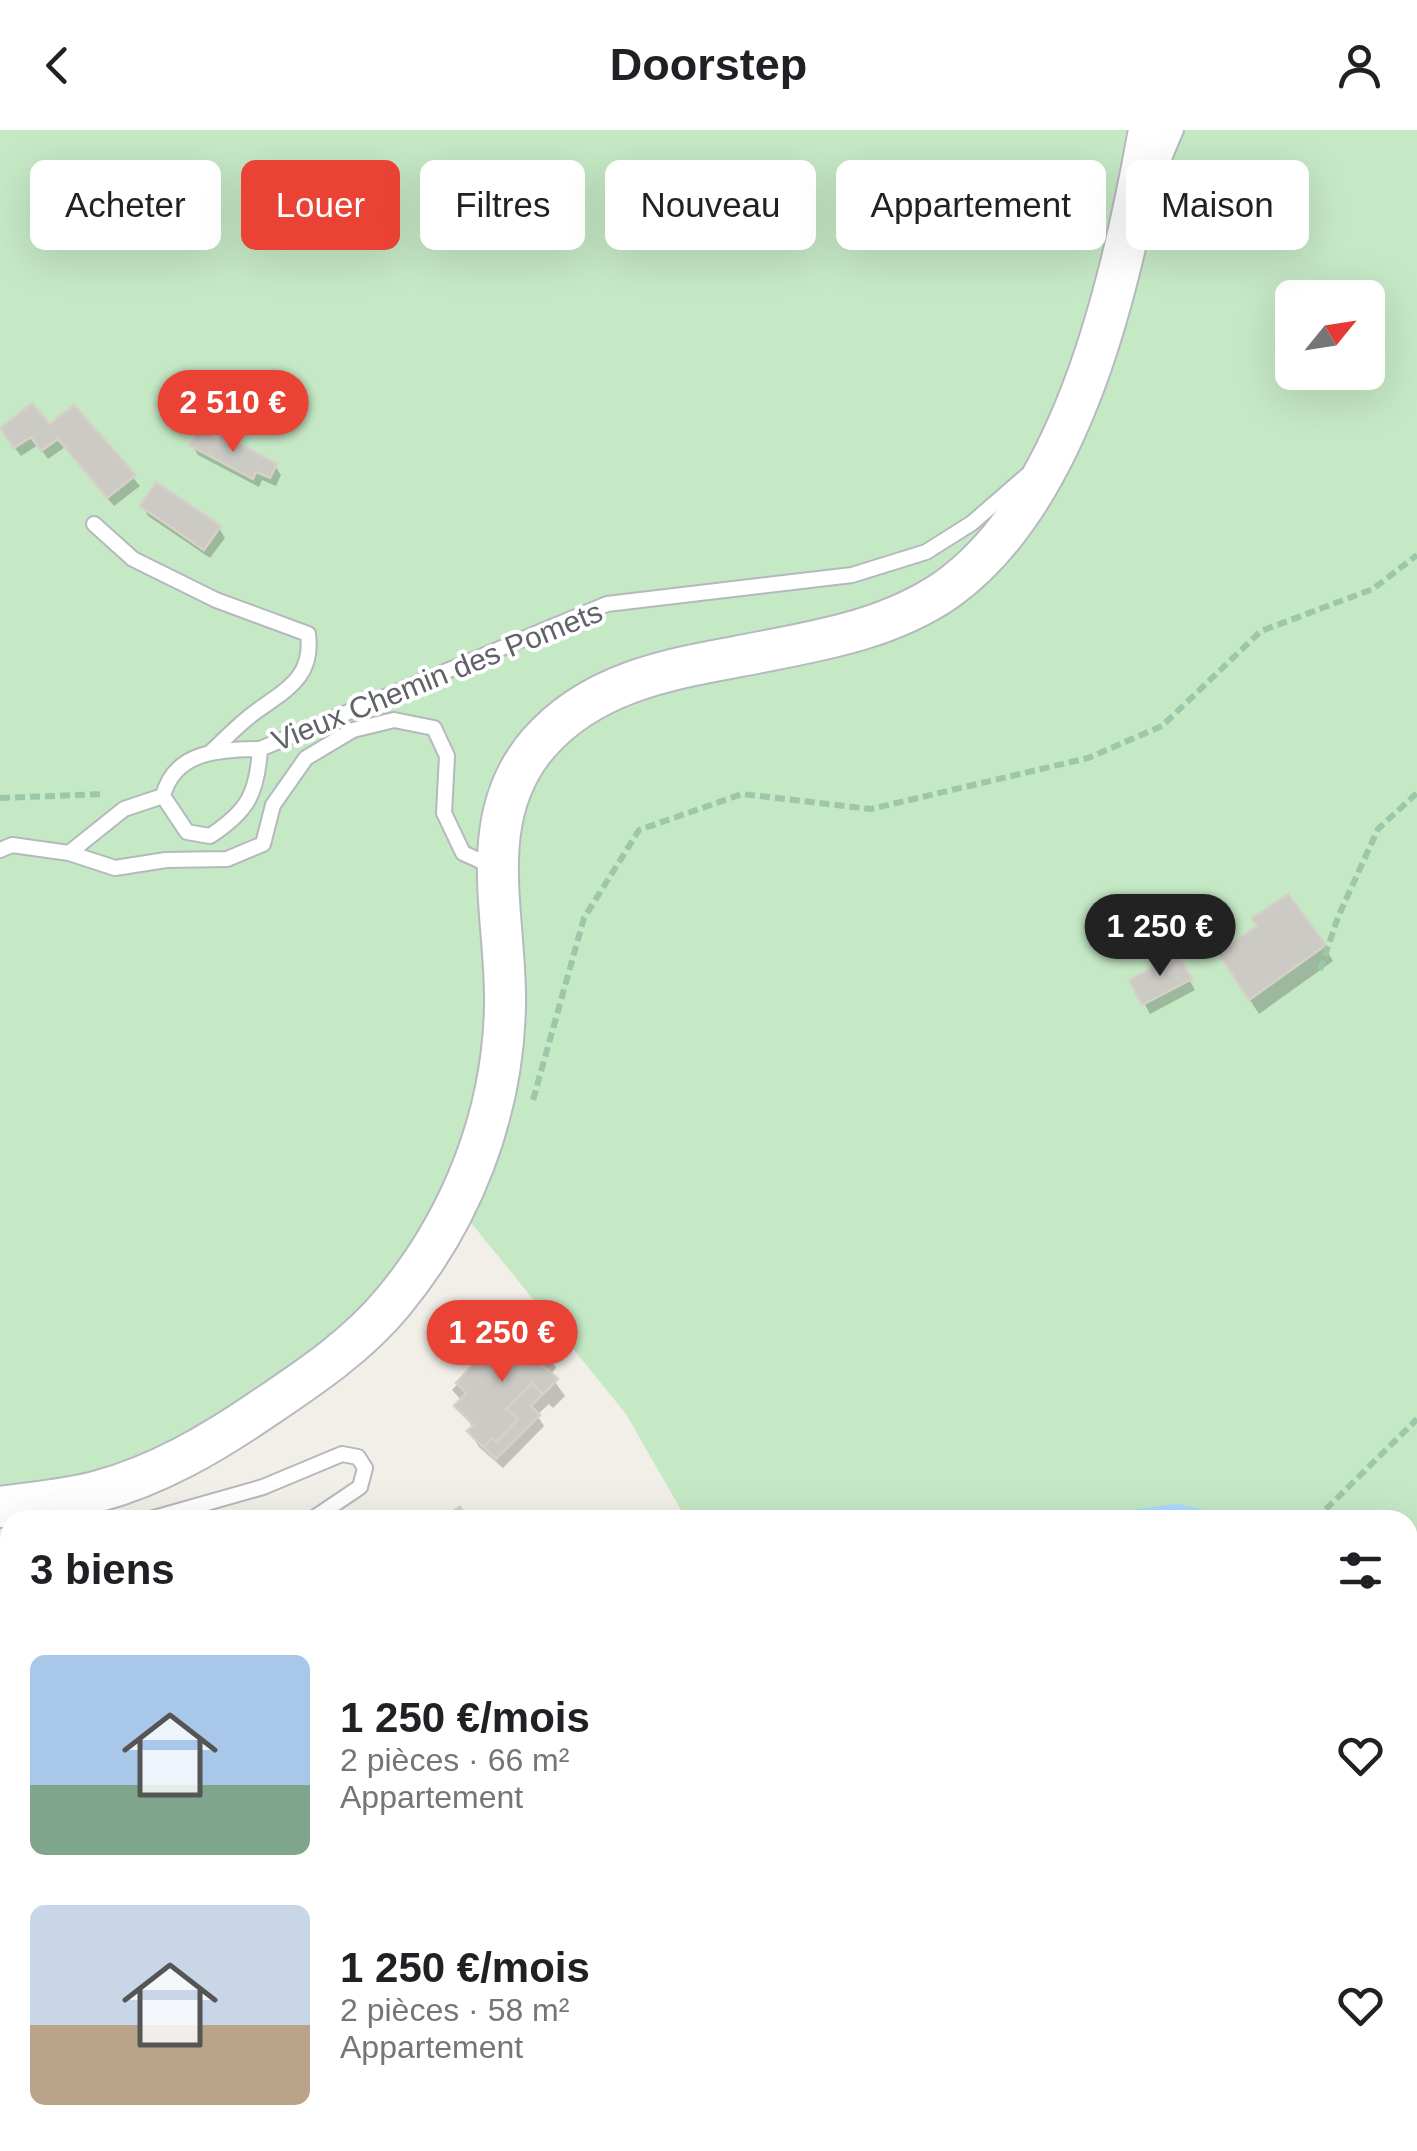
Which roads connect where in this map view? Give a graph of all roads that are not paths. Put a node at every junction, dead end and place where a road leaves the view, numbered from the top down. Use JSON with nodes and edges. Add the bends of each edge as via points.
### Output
{"nodes":[{"id":1,"x":1149,"y":130,"type":"edge"},
{"id":2,"x":1176,"y":130,"type":"edge"},
{"id":3,"x":1119,"y":272,"type":"junction"},
{"id":4,"x":1054,"y":452,"type":"junction"},
{"id":5,"x":94,"y":524,"type":"dead end"},
{"id":6,"x":260,"y":749,"type":"junction"},
{"id":7,"x":212,"y":750,"type":"junction"},
{"id":8,"x":163,"y":796,"type":"junction"},
{"id":9,"x":0,"y":850,"type":"edge"},
{"id":10,"x":69,"y":853,"type":"junction"},
{"id":11,"x":496,"y":868,"type":"junction"},
{"id":12,"x":0,"y":1507,"type":"edge"},
{"id":13,"x":182,"y":1510,"type":"edge"},
{"id":14,"x":327,"y":1510,"type":"edge"}],
"edges":[{"from":1,"to":3,"type":"street"},
{"from":2,"to":3,"type":"lane"},
{"from":3,"to":4,"type":"street","via":[[1094,358]]},
{"from":4,"to":6,"type":"lane","name":"Vieux Chemin des Pomets","via":[[972,523],[926,552],[852,575],[607,604]]},
{"from":4,"to":11,"type":"street","via":[[1020,511],[982,558],[908,612],[831,639],[633,679],[581,708],[538,746],[515,779],[501,816]]},
{"from":5,"to":7,"type":"lane","via":[[133,559],[308,634],[311,655],[294,686]]},
{"from":6,"to":7,"type":"lane","name":"Vieux Chemin des Pomets"},
{"from":6,"to":8,"type":"lane","name":"Vieux Chemin des Pomets","via":[[251,800],[210,836],[187,832]]},
{"from":7,"to":8,"type":"lane","name":"Vieux Chemin des Pomets","via":[[179,766]]},
{"from":8,"to":10,"type":"lane","via":[[124,809]]},
{"from":9,"to":10,"type":"lane","via":[[12,845]]},
{"from":10,"to":11,"type":"lane","via":[[115,868],[228,859],[263,844],[272,805],[306,758],[353,730],[394,720],[434,728],[447,756],[444,813],[463,853]]},
{"from":11,"to":12,"type":"street","via":[[505,1004],[490,1111],[456,1207],[392,1304],[314,1375],[192,1454],[96,1492]]},
{"from":13,"to":14,"type":"lane","via":[[342,1454],[358,1457],[366,1468],[360,1487]]}]}
